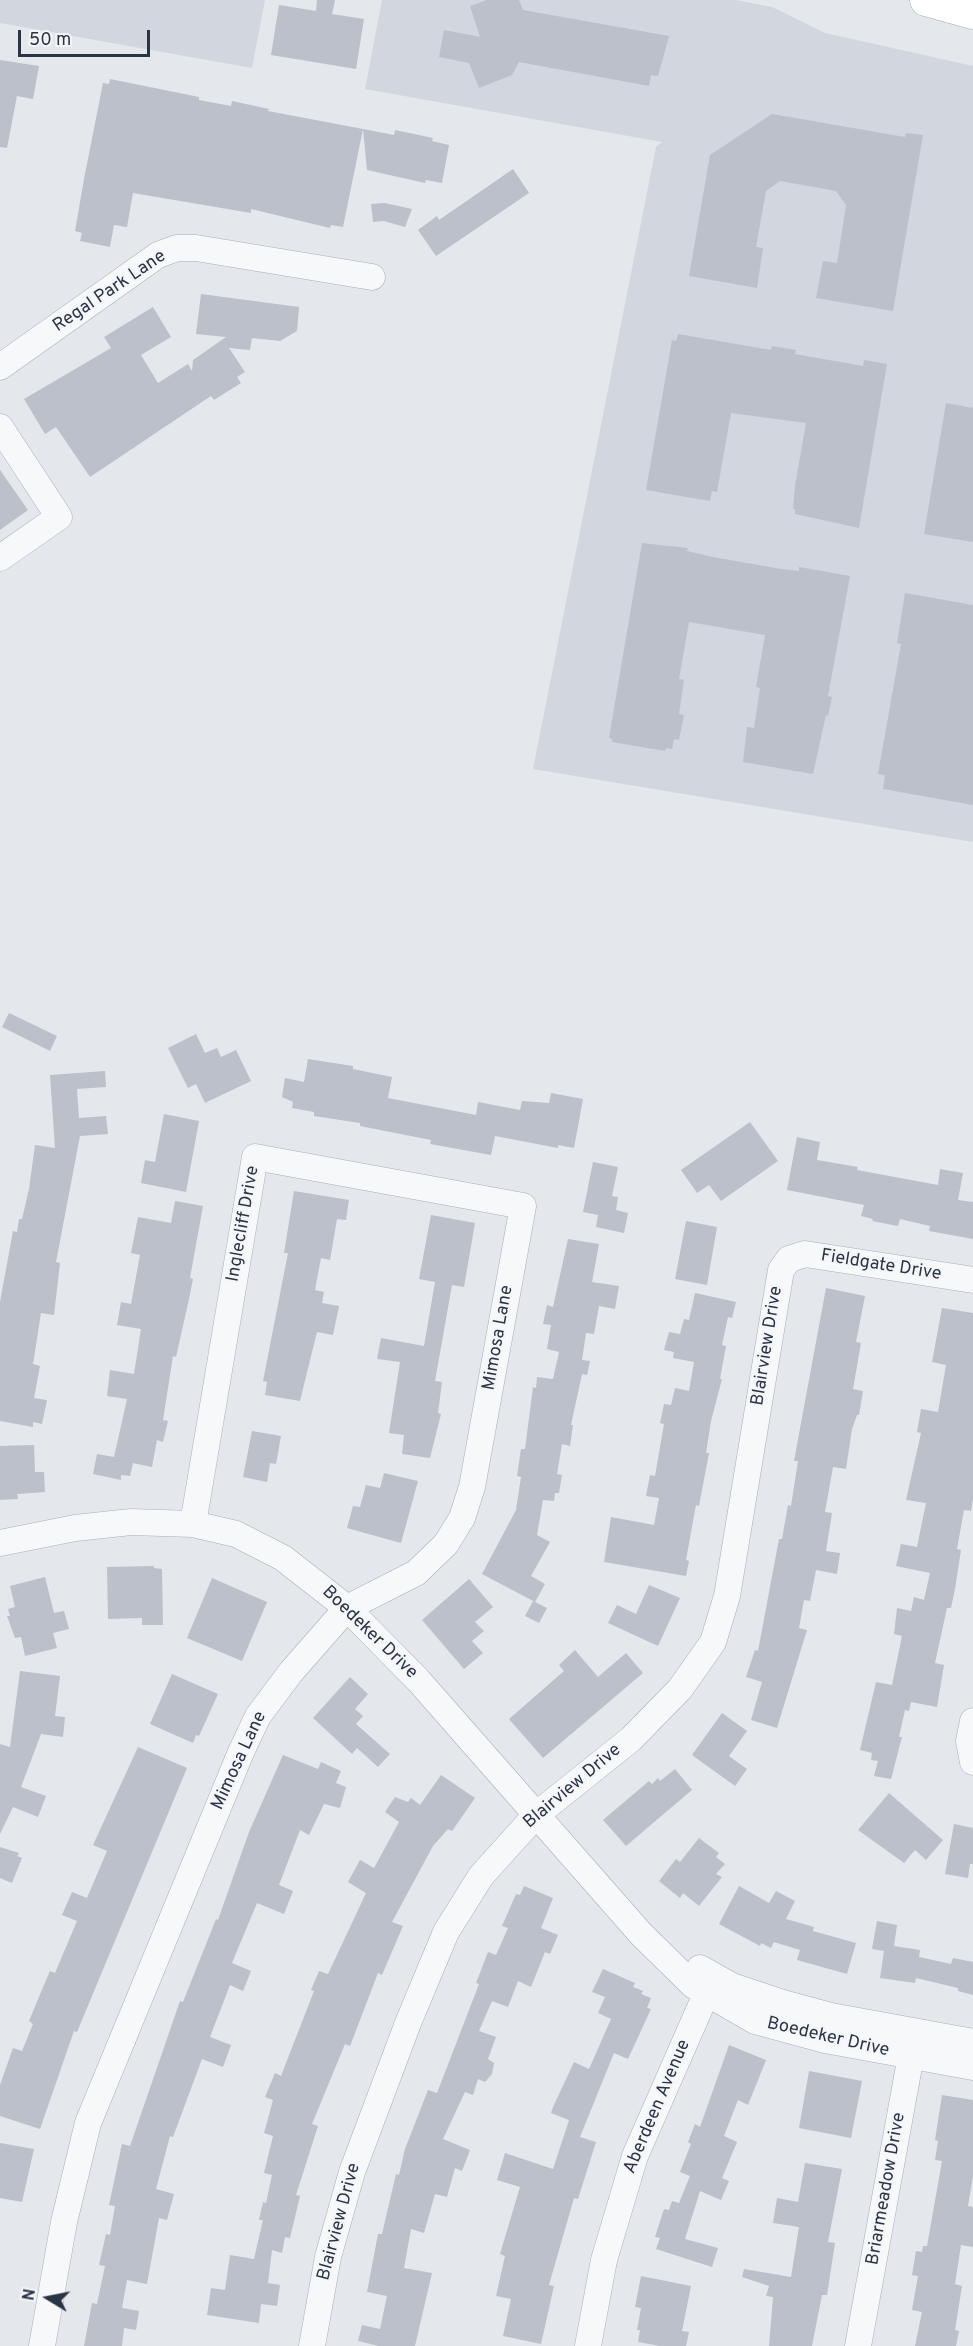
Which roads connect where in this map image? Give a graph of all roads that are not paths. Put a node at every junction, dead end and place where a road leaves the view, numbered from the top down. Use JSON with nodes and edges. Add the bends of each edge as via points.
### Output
{"nodes":[{"id":1,"x":926,"y":0,"type":"edge"},
{"id":2,"x":973,"y":13,"type":"edge"},
{"id":3,"x":372,"y":277,"type":"dead end"},
{"id":4,"x":0,"y":367,"type":"edge"},
{"id":5,"x":0,"y":428,"type":"edge"},
{"id":6,"x":0,"y":558,"type":"edge"},
{"id":7,"x":523,"y":1206,"type":"joint"},
{"id":8,"x":789,"y":1259,"type":"joint"},
{"id":9,"x":973,"y":1281,"type":"edge"},
{"id":10,"x":193,"y":1524,"type":"junction"},
{"id":11,"x":0,"y":1543,"type":"edge"},
{"id":12,"x":347,"y":1608,"type":"junction"},
{"id":13,"x":973,"y":1720,"type":"edge"},
{"id":14,"x":973,"y":1762,"type":"edge"},
{"id":15,"x":536,"y":1815,"type":"junction"},
{"id":16,"x":710,"y":1985,"type":"junction"},
{"id":17,"x":973,"y":2042,"type":"edge"},
{"id":18,"x":913,"y":2044,"type":"junction"},
{"id":19,"x":973,"y":2067,"type":"edge"},
{"id":20,"x":42,"y":2346,"type":"edge"},
{"id":21,"x":312,"y":2346,"type":"edge"},
{"id":22,"x":588,"y":2346,"type":"edge"},
{"id":23,"x":858,"y":2346,"type":"edge"}],
"edges":[{"from":1,"to":2,"type":"main road"},
{"from":3,"to":4,"type":"street","name":"Regal Park Lane","via":[[177,248],[158,255]]},
{"from":5,"to":6,"type":"street","via":[[59,517]]},
{"from":7,"to":10,"type":"street","name":"Inglecliff Drive","via":[[255,1158]]},
{"from":7,"to":12,"type":"street","name":"Mimosa Lane","via":[[472,1487],[462,1518],[446,1544],[416,1573]]},
{"from":8,"to":9,"type":"street","name":"Fieldgate Drive","via":[[805,1254]]},
{"from":8,"to":15,"type":"street","name":"Blairview Drive","via":[[781,1270],[727,1596],[713,1642],[680,1689],[631,1739]]},
{"from":10,"to":11,"type":"street","name":"Boedeker Drive","via":[[131,1522]]},
{"from":10,"to":12,"type":"street","name":"Boedeker Drive","via":[[236,1534],[283,1558]]},
{"from":12,"to":15,"type":"street","name":"Boedeker Drive","via":[[418,1680]]},
{"from":12,"to":20,"type":"street","name":"Mimosa Lane","via":[[258,1716],[101,2086],[77,2164]]},
{"from":13,"to":14,"type":"street","via":[[969,1741]]},
{"from":15,"to":16,"type":"street","name":"Boedeker Drive","via":[[641,1934]]},
{"from":15,"to":21,"type":"street","name":"Blairview Drive","via":[[481,1876],[446,1932],[352,2172],[328,2257]]},
{"from":16,"to":18,"type":"street","name":"Boedeker Drive","via":[[755,2021],[825,2040]]},
{"from":16,"to":22,"type":"street","name":"Aberdeen Avenue","via":[[635,2156],[604,2260]]},
{"from":17,"to":18,"type":"street","name":"Boedeker Drive"},
{"from":18,"to":19,"type":"street","name":"Boedeker Drive"},
{"from":18,"to":23,"type":"street","name":"Briarmeadow Drive"}]}
